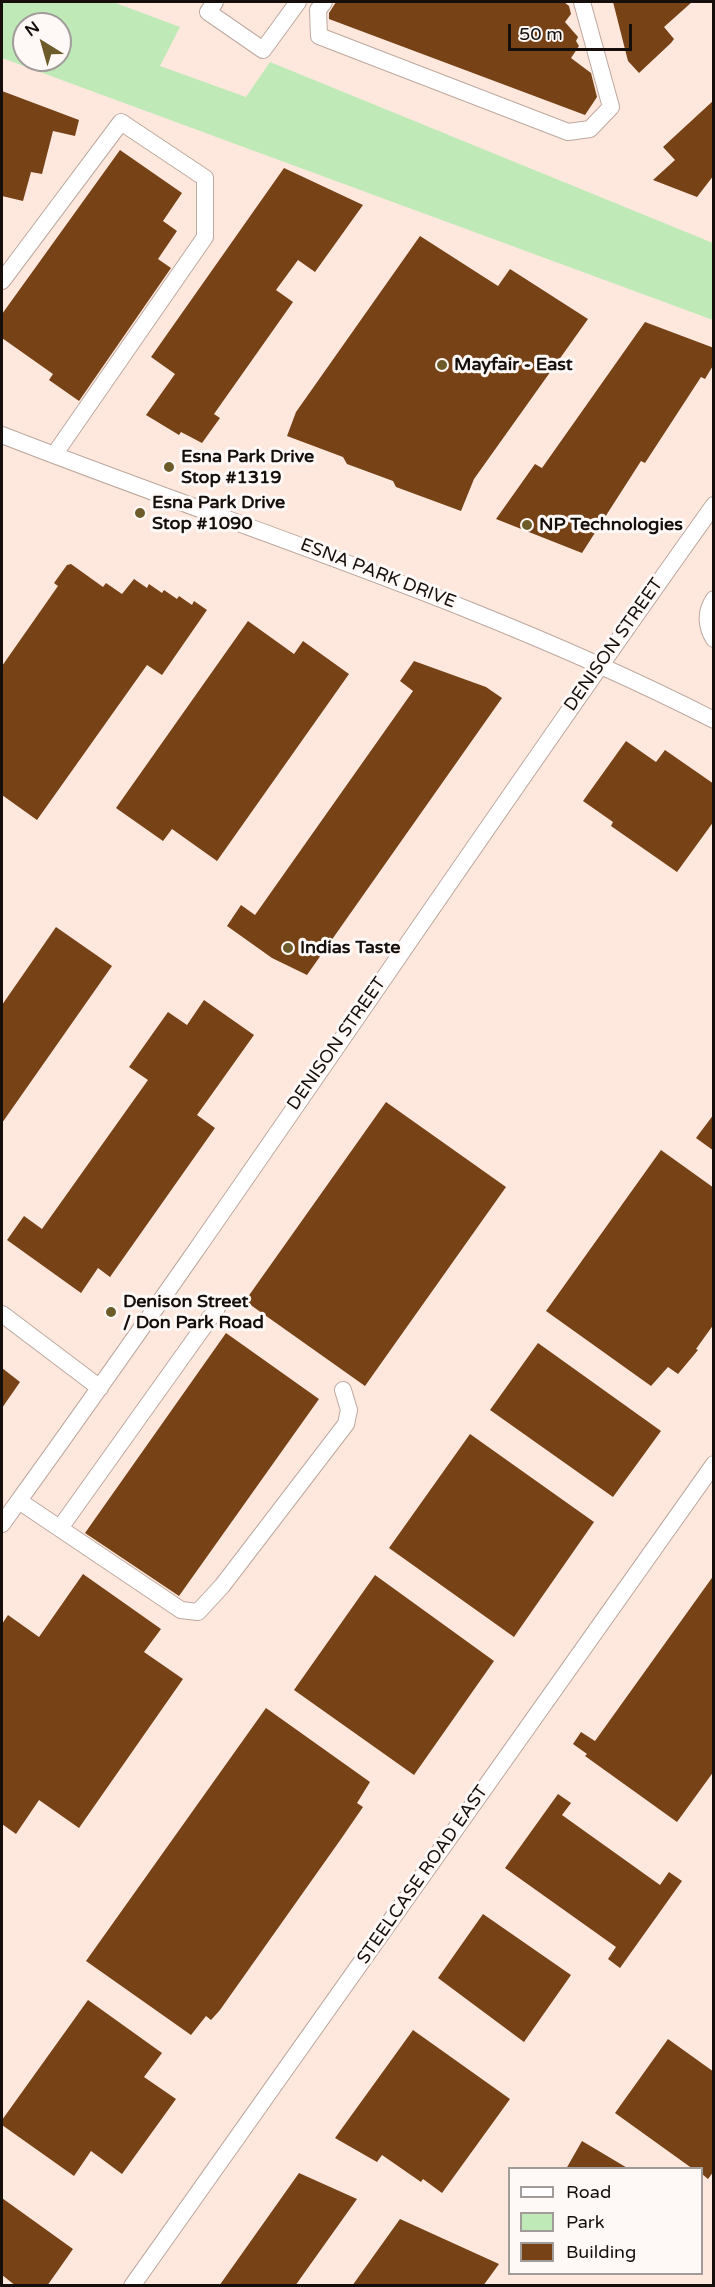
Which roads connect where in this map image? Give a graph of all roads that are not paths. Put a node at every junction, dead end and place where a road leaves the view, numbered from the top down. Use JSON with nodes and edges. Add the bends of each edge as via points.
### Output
{"nodes":[{"id":1,"x":215,"y":2,"type":"edge"},
{"id":2,"x":298,"y":2,"type":"edge"},
{"id":3,"x":324,"y":2,"type":"edge"},
{"id":4,"x":582,"y":2,"type":"edge"},
{"id":5,"x":2,"y":281,"type":"edge"},
{"id":6,"x":2,"y":435,"type":"edge"},
{"id":7,"x":54,"y":455,"type":"junction"},
{"id":8,"x":714,"y":505,"type":"edge"},
{"id":9,"x":714,"y":599,"type":"edge"},
{"id":10,"x":714,"y":639,"type":"edge"},
{"id":11,"x":599,"y":664,"type":"junction"},
{"id":12,"x":714,"y":720,"type":"edge"},
{"id":13,"x":217,"y":1308,"type":"dead end"},
{"id":14,"x":2,"y":1314,"type":"edge"},
{"id":15,"x":100,"y":1388,"type":"junction"},
{"id":16,"x":343,"y":1390,"type":"dead end"},
{"id":17,"x":714,"y":1464,"type":"edge"},
{"id":18,"x":19,"y":1501,"type":"junction"},
{"id":19,"x":2,"y":1524,"type":"edge"},
{"id":20,"x":60,"y":1528,"type":"junction"},
{"id":21,"x":132,"y":2286,"type":"edge"}],
"edges":[{"from":1,"to":2,"type":"street","via":[[207,12],[263,50]]},
{"from":3,"to":4,"type":"street","via":[[318,10],[319,36],[568,132],[590,129],[611,107]]},
{"from":5,"to":7,"type":"street","via":[[121,122],[205,178],[205,237]]},
{"from":6,"to":7,"type":"street","name":"ESNA PARK DRIVE"},
{"from":7,"to":11,"type":"street","name":"ESNA PARK DRIVE","via":[[500,621]]},
{"from":8,"to":11,"type":"street","name":"DENISON STREET"},
{"from":9,"to":10,"type":"street","via":[[707,608],[708,627]]},
{"from":11,"to":12,"type":"street","name":"ESNA PARK DRIVE"},
{"from":11,"to":15,"type":"street","name":"DENISON STREET"},
{"from":13,"to":20,"type":"street"},
{"from":14,"to":15,"type":"street"},
{"from":15,"to":18,"type":"street","name":"DENISON STREET"},
{"from":16,"to":20,"type":"street","via":[[349,1410],[346,1425],[198,1612],[181,1610]]},
{"from":17,"to":21,"type":"street","name":"STEELCASE ROAD EAST"},
{"from":18,"to":19,"type":"street","name":"DENISON STREET"},
{"from":18,"to":20,"type":"street"}]}
